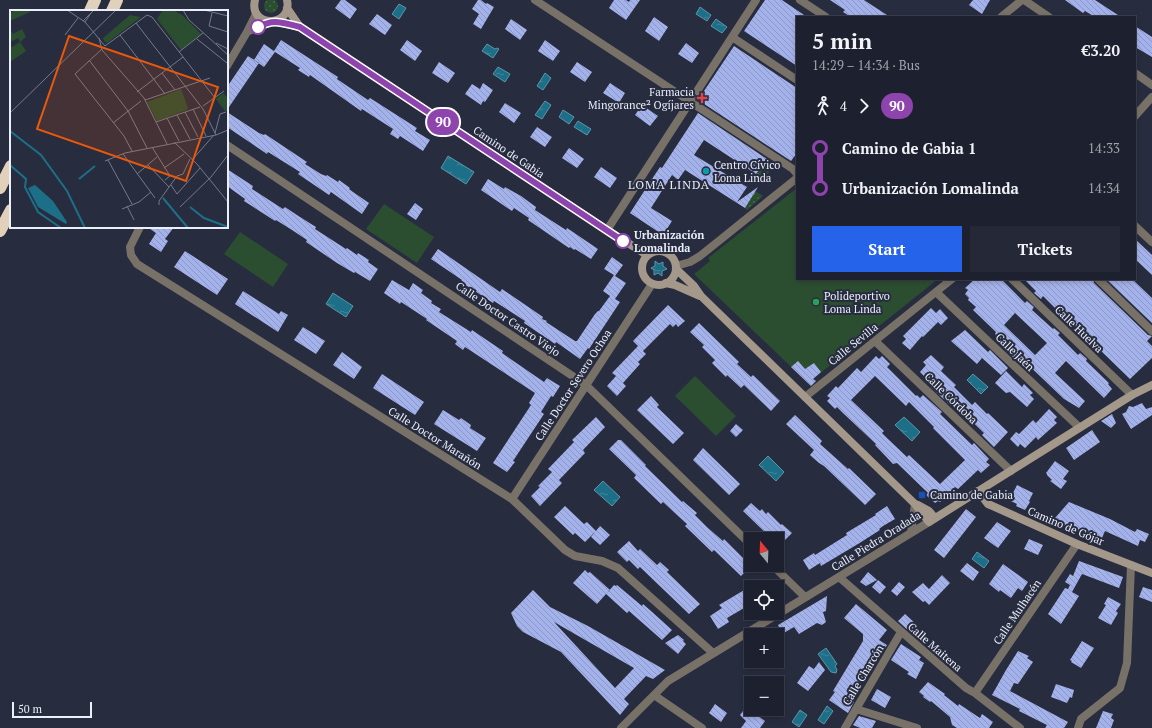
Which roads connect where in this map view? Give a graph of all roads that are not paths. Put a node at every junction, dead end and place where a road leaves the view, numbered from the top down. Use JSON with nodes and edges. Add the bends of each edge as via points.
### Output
{"nodes":[{"id":1,"x":95,"y":0,"type":"edge"},
{"id":2,"x":117,"y":0,"type":"edge"},
{"id":3,"x":254,"y":0,"type":"edge"},
{"id":4,"x":535,"y":0,"type":"edge"},
{"id":5,"x":756,"y":0,"type":"edge"},
{"id":6,"x":800,"y":0,"type":"edge"},
{"id":7,"x":1023,"y":0,"type":"edge"},
{"id":8,"x":287,"y":4,"type":"edge"},
{"id":9,"x":90,"y":10,"type":"edge"},
{"id":10,"x":112,"y":10,"type":"edge"},
{"id":11,"x":256,"y":14,"type":"junction"},
{"id":12,"x":824,"y":16,"type":"edge"},
{"id":13,"x":1002,"y":16,"type":"edge"},
{"id":14,"x":1047,"y":16,"type":"edge"},
{"id":15,"x":271,"y":21,"type":"junction"},
{"id":16,"x":300,"y":27,"type":"junction"},
{"id":17,"x":247,"y":32,"type":"junction"},
{"id":18,"x":732,"y":37,"type":"junction"},
{"id":19,"x":228,"y":64,"type":"edge"},
{"id":20,"x":1136,"y":74,"type":"edge"},
{"id":21,"x":796,"y":79,"type":"edge"},
{"id":22,"x":1152,"y":85,"type":"edge"},
{"id":23,"x":1152,"y":97,"type":"edge"},
{"id":24,"x":690,"y":102,"type":"junction"},
{"id":25,"x":1136,"y":115,"type":"edge"},
{"id":26,"x":228,"y":146,"type":"edge"},
{"id":27,"x":10,"y":168,"type":"edge"},
{"id":28,"x":796,"y":172,"type":"edge"},
{"id":29,"x":796,"y":179,"type":"edge"},
{"id":30,"x":0,"y":188,"type":"edge"},
{"id":31,"x":10,"y":212,"type":"edge"},
{"id":32,"x":1136,"y":227,"type":"edge"},
{"id":33,"x":140,"y":228,"type":"edge"},
{"id":34,"x":606,"y":230,"type":"junction"},
{"id":35,"x":0,"y":231,"type":"edge"},
{"id":36,"x":1152,"y":242,"type":"edge"},
{"id":37,"x":647,"y":255,"type":"junction"},
{"id":38,"x":676,"y":268,"type":"junction"},
{"id":39,"x":951,"y":280,"type":"edge"},
{"id":40,"x":1013,"y":280,"type":"edge"},
{"id":41,"x":1099,"y":280,"type":"edge"},
{"id":42,"x":666,"y":283,"type":"junction"},
{"id":43,"x":652,"y":284,"type":"junction"},
{"id":44,"x":936,"y":292,"type":"junction"},
{"id":45,"x":701,"y":296,"type":"junction"},
{"id":46,"x":1152,"y":331,"type":"edge"},
{"id":47,"x":875,"y":341,"type":"junction"},
{"id":48,"x":586,"y":385,"type":"junction"},
{"id":49,"x":1152,"y":385,"type":"edge"},
{"id":50,"x":1132,"y":395,"type":"junction"},
{"id":51,"x":806,"y":397,"type":"junction"},
{"id":52,"x":1079,"y":428,"type":"junction"},
{"id":53,"x":1011,"y":471,"type":"junction"},
{"id":54,"x":978,"y":491,"type":"junction"},
{"id":55,"x":512,"y":499,"type":"junction"},
{"id":56,"x":915,"y":504,"type":"junction"},
{"id":57,"x":932,"y":520,"type":"junction"},
{"id":58,"x":911,"y":532,"type":"junction"},
{"id":59,"x":744,"y":538,"type":"edge"},
{"id":60,"x":1077,"y":544,"type":"junction"},
{"id":61,"x":1132,"y":565,"type":"junction"},
{"id":62,"x":1151,"y":570,"type":"edge"},
{"id":63,"x":779,"y":572,"type":"edge"},
{"id":64,"x":839,"y":577,"type":"junction"},
{"id":65,"x":805,"y":597,"type":"junction"},
{"id":66,"x":901,"y":632,"type":"junction"},
{"id":67,"x":713,"y":653,"type":"junction"},
{"id":68,"x":975,"y":693,"type":"junction"},
{"id":69,"x":654,"y":694,"type":"junction"},
{"id":70,"x":856,"y":709,"type":"junction"},
{"id":71,"x":620,"y":728,"type":"edge"},
{"id":72,"x":702,"y":728,"type":"edge"},
{"id":73,"x":845,"y":728,"type":"edge"},
{"id":74,"x":917,"y":728,"type":"edge"},
{"id":75,"x":1020,"y":728,"type":"edge"},
{"id":76,"x":1078,"y":728,"type":"edge"}],
"edges":[{"from":1,"to":9,"type":"highway"},
{"from":2,"to":10,"type":"highway"},
{"from":3,"to":11,"type":"street"},
{"from":4,"to":24,"type":"street"},
{"from":5,"to":18,"type":"street"},
{"from":6,"to":12,"type":"street"},
{"from":7,"to":13,"type":"street"},
{"from":7,"to":14,"type":"street"},
{"from":8,"to":15,"type":"street","via":[[282,17]]},
{"from":8,"to":16,"type":"street","name":"Camino de Gabia"},
{"from":11,"to":15,"type":"street","via":[[261,19]]},
{"from":11,"to":17,"type":"street"},
{"from":15,"to":16,"type":"street","name":"Camino de Gabia"},
{"from":15,"to":17,"type":"street"},
{"from":16,"to":34,"type":"street","name":"Camino de Gabia"},
{"from":17,"to":19,"type":"street"},
{"from":18,"to":21,"type":"street"},
{"from":18,"to":24,"type":"street"},
{"from":20,"to":22,"type":"street"},
{"from":23,"to":25,"type":"street"},
{"from":24,"to":28,"type":"street","via":[[793,168]]},
{"from":24,"to":34,"type":"street"},
{"from":26,"to":48,"type":"street","name":"Calle Doctor Castro Viejo"},
{"from":27,"to":30,"type":"highway"},
{"from":29,"to":38,"type":"street","via":[[700,256]]},
{"from":31,"to":35,"type":"highway"},
{"from":32,"to":36,"type":"street"},
{"from":33,"to":55,"type":"street","name":"Calle Doctor Marañón","via":[[130,247],[131,255],[137,264]]},
{"from":34,"to":37,"type":"street","name":"Camino de Gabia"},
{"from":37,"to":38,"type":"street","via":[[662,251],[671,257]]},
{"from":37,"to":43,"type":"street","via":[[642,271],[643,276]]},
{"from":38,"to":42,"type":"street","via":[[673,278]]},
{"from":38,"to":45,"type":"street"},
{"from":39,"to":44,"type":"street","name":"Calle Sevilla"},
{"from":40,"to":50,"type":"street","name":"Calle Huelva"},
{"from":41,"to":46,"type":"street"},
{"from":42,"to":43,"type":"street"},
{"from":42,"to":45,"type":"street"},
{"from":43,"to":48,"type":"street","name":"Calle Doctor Severo Ochoa"},
{"from":44,"to":47,"type":"street","name":"Calle Sevilla"},
{"from":44,"to":52,"type":"street","name":"Calle Jaén"},
{"from":45,"to":51,"type":"street"},
{"from":47,"to":51,"type":"street","name":"Calle Sevilla"},
{"from":47,"to":53,"type":"street","name":"Calle Córdoba"},
{"from":48,"to":55,"type":"street","name":"Calle Doctor Severo Ochoa"},
{"from":48,"to":59,"type":"street","name":"Calle Doctor Castro Viejo"},
{"from":49,"to":50,"type":"street","name":"Calle Piedra Oradada"},
{"from":50,"to":52,"type":"street","name":"Calle Piedra Oradada"},
{"from":51,"to":56,"type":"street"},
{"from":52,"to":53,"type":"street","name":"Calle Piedra Oradada"},
{"from":53,"to":54,"type":"street","name":"Calle Piedra Oradada"},
{"from":54,"to":57,"type":"street","name":"Calle Piedra Oradada"},
{"from":54,"to":60,"type":"street","name":"Camino de Gójar","via":[[988,504]]},
{"from":55,"to":67,"type":"street","name":"Calle Doctor Marañón","via":[[565,550],[575,556],[602,561],[618,568]]},
{"from":56,"to":57,"type":"street"},
{"from":56,"to":58,"type":"street"},
{"from":57,"to":58,"type":"street","name":"Calle Piedra Oradada"},
{"from":58,"to":64,"type":"street","name":"Calle Piedra Oradada"},
{"from":60,"to":61,"type":"street","name":"Camino de Gójar"},
{"from":60,"to":68,"type":"street","name":"Calle Mulhacén"},
{"from":61,"to":62,"type":"street","name":"Camino de Gójar"},
{"from":61,"to":76,"type":"street","via":[[1127,663],[1120,688],[1081,719]]},
{"from":63,"to":65,"type":"street"},
{"from":64,"to":65,"type":"street","name":"Calle Piedra Oradada"},
{"from":64,"to":66,"type":"street","name":"Calle Maitena"},
{"from":65,"to":67,"type":"street","name":"Calle Piedra Oradada"},
{"from":66,"to":68,"type":"street","name":"Calle Maitena"},
{"from":66,"to":70,"type":"street","name":"Calle Charcón"},
{"from":67,"to":69,"type":"street","name":"Calle Piedra Oradada","via":[[668,681]]},
{"from":68,"to":75,"type":"street","name":"Calle Maitena"},
{"from":69,"to":71,"type":"street","name":"Calle Piedra Oradada"},
{"from":69,"to":72,"type":"street"},
{"from":70,"to":73,"type":"street","name":"Calle Charcón"},
{"from":70,"to":74,"type":"street"}]}
